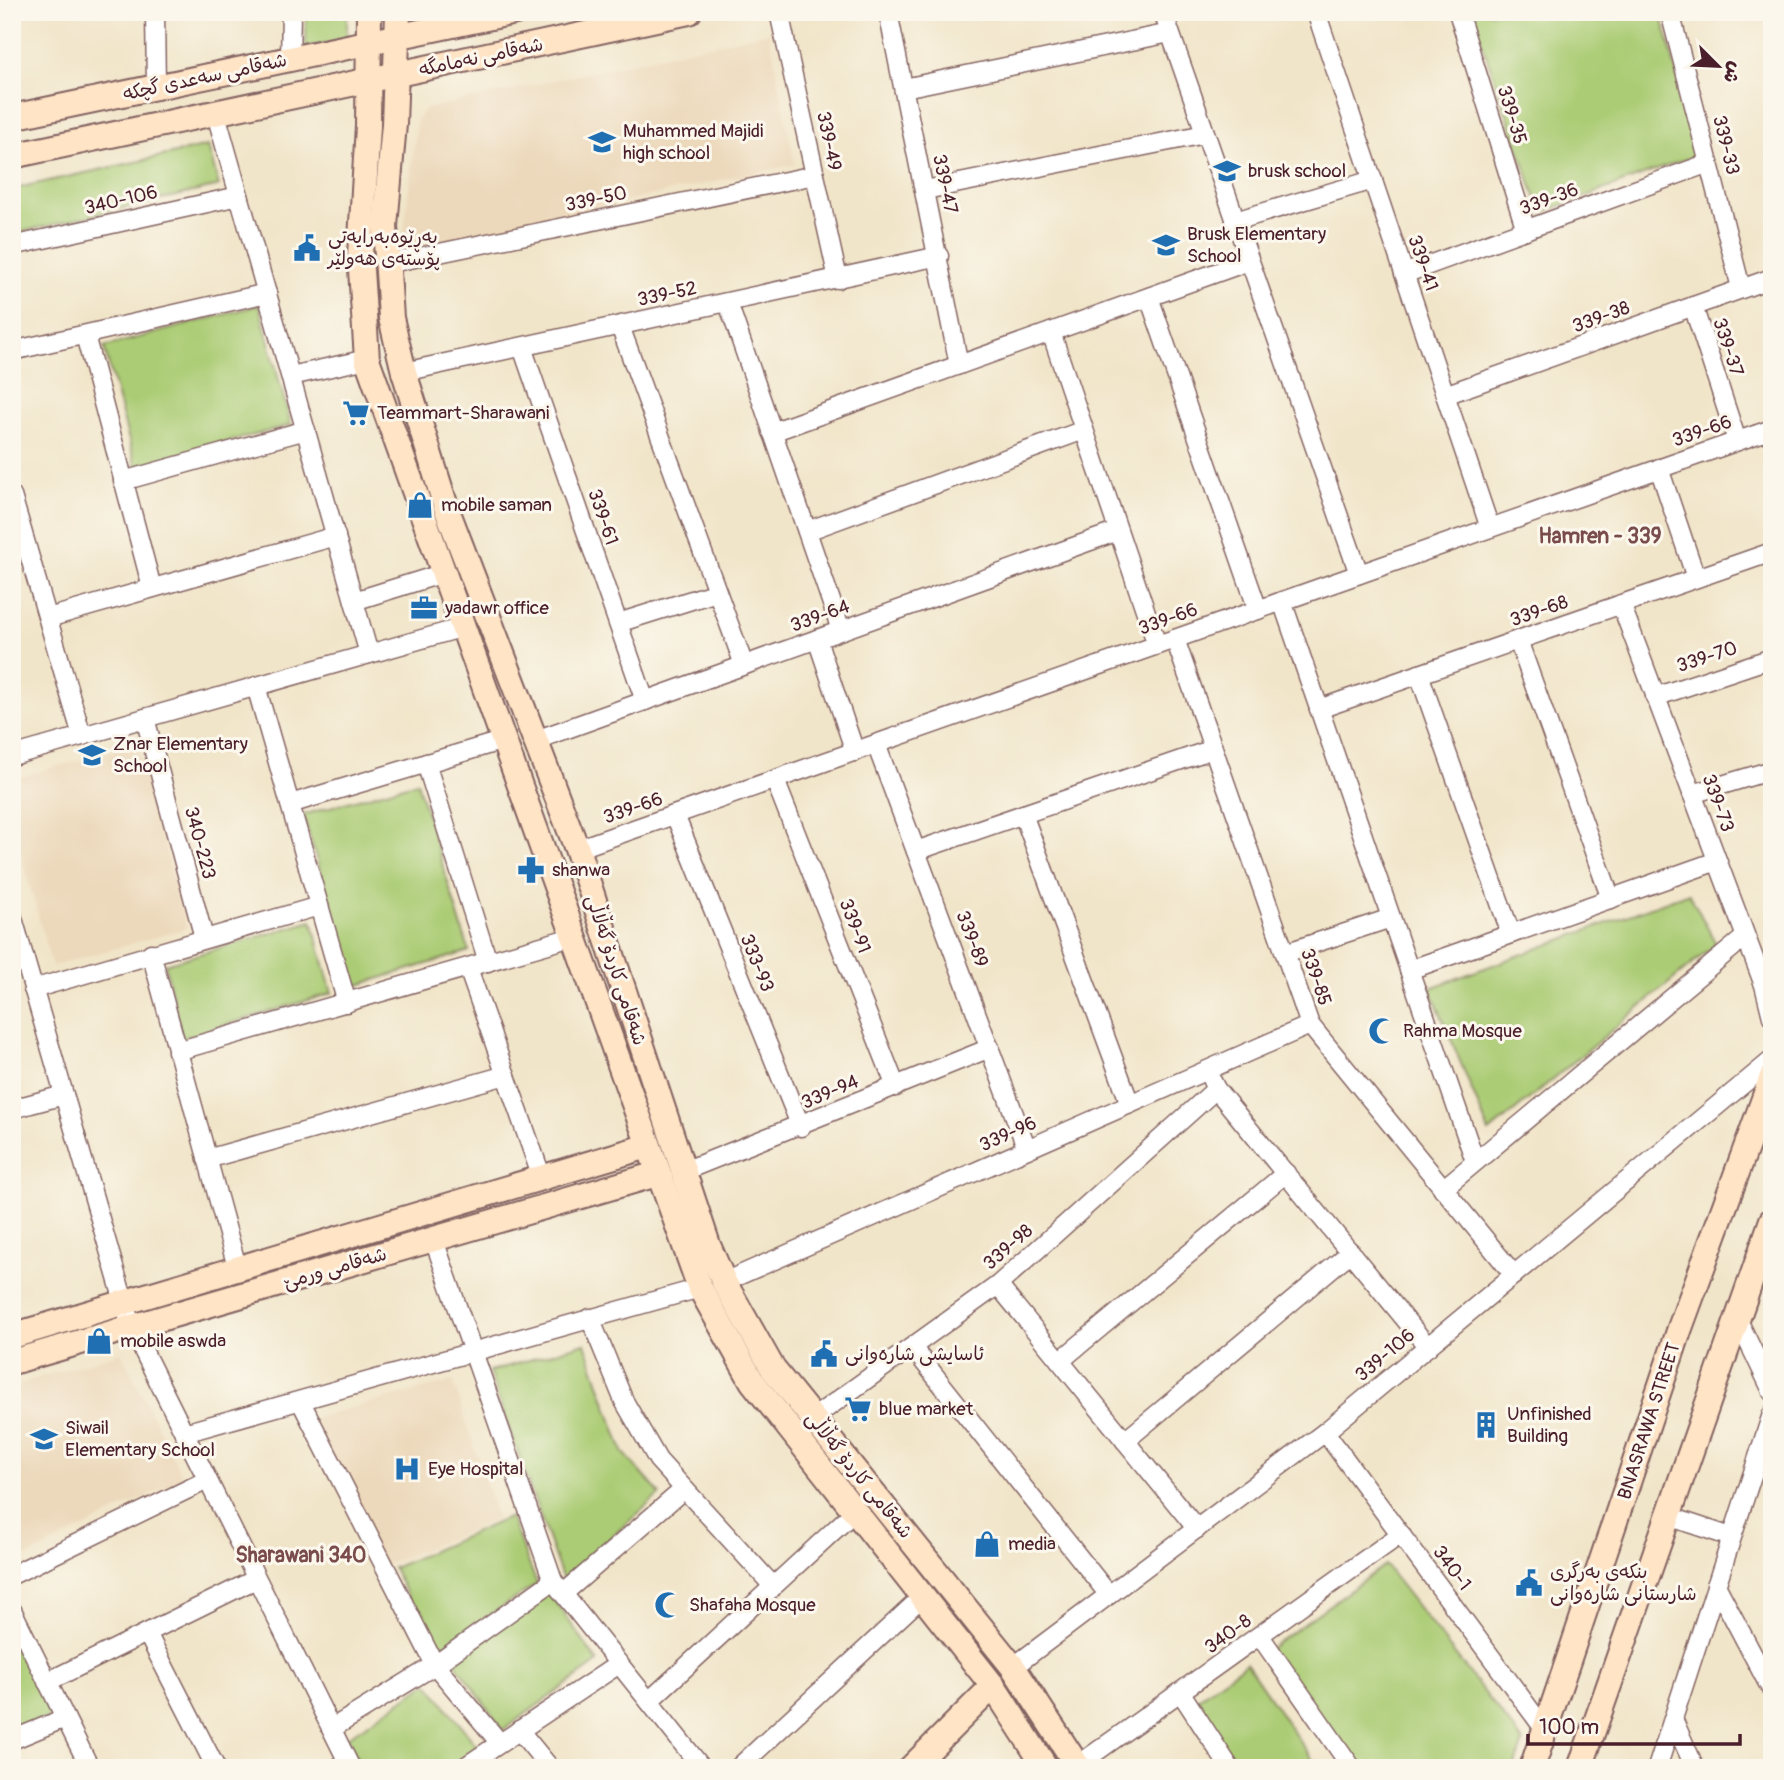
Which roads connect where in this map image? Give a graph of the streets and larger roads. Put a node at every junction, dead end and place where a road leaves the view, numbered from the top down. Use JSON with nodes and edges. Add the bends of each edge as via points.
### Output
{"nodes":[{"id":1,"x":155,"y":12,"type":"edge"},
{"id":2,"x":291,"y":12,"type":"edge"},
{"id":3,"x":367,"y":12,"type":"edge"},
{"id":4,"x":400,"y":12,"type":"edge"},
{"id":5,"x":473,"y":12,"type":"edge"},
{"id":6,"x":515,"y":12,"type":"edge"},
{"id":7,"x":689,"y":12,"type":"edge"},
{"id":8,"x":779,"y":12,"type":"edge"},
{"id":9,"x":888,"y":12,"type":"edge"},
{"id":10,"x":1163,"y":12,"type":"edge"},
{"id":11,"x":1316,"y":12,"type":"edge"},
{"id":12,"x":1458,"y":12,"type":"edge"},
{"id":13,"x":1670,"y":12,"type":"edge"},
{"id":14,"x":1170,"y":33,"type":"junction"},
{"id":15,"x":398,"y":37,"type":"junction"},
{"id":16,"x":368,"y":43,"type":"junction"},
{"id":17,"x":298,"y":58,"type":"junction"},
{"id":18,"x":474,"y":58,"type":"junction"},
{"id":19,"x":397,"y":76,"type":"junction"},
{"id":20,"x":367,"y":83,"type":"junction"},
{"id":21,"x":156,"y":88,"type":"junction"},
{"id":22,"x":904,"y":88,"type":"junction"},
{"id":23,"x":287,"y":99,"type":"junction"},
{"id":24,"x":216,"y":114,"type":"junction"},
{"id":25,"x":12,"y":117,"type":"edge"},
{"id":26,"x":1205,"y":134,"type":"junction"},
{"id":27,"x":366,"y":148,"type":"junction"},
{"id":28,"x":12,"y":156,"type":"edge"},
{"id":29,"x":1709,"y":163,"type":"junction"},
{"id":30,"x":815,"y":175,"type":"junction"},
{"id":31,"x":1373,"y":180,"type":"junction"},
{"id":32,"x":925,"y":190,"type":"junction"},
{"id":33,"x":388,"y":192,"type":"junction"},
{"id":34,"x":239,"y":195,"type":"junction"},
{"id":35,"x":1235,"y":221,"type":"junction"},
{"id":36,"x":1527,"y":230,"type":"junction"},
{"id":37,"x":12,"y":246,"type":"edge"},
{"id":38,"x":939,"y":256,"type":"junction"},
{"id":39,"x":1249,"y":261,"type":"junction"},
{"id":40,"x":386,"y":264,"type":"junction"},
{"id":41,"x":1404,"y":274,"type":"junction"},
{"id":42,"x":1772,"y":278,"type":"edge"},
{"id":43,"x":838,"y":279,"type":"junction"},
{"id":44,"x":1741,"y":288,"type":"junction"},
{"id":45,"x":267,"y":293,"type":"junction"},
{"id":46,"x":1149,"y":297,"type":"junction"},
{"id":47,"x":728,"y":303,"type":"junction"},
{"id":48,"x":1693,"y":306,"type":"junction"},
{"id":49,"x":620,"y":326,"type":"junction"},
{"id":50,"x":1051,"y":332,"type":"junction"},
{"id":51,"x":85,"y":335,"type":"junction"},
{"id":52,"x":522,"y":347,"type":"junction"},
{"id":53,"x":12,"y":351,"type":"edge"},
{"id":54,"x":368,"y":359,"type":"junction"},
{"id":55,"x":959,"y":365,"type":"junction"},
{"id":56,"x":404,"y":372,"type":"junction"},
{"id":57,"x":290,"y":376,"type":"junction"},
{"id":58,"x":1445,"y":395,"type":"junction"},
{"id":59,"x":1772,"y":429,"type":"edge"},
{"id":60,"x":306,"y":430,"type":"junction"},
{"id":61,"x":1084,"y":430,"type":"junction"},
{"id":62,"x":772,"y":432,"type":"junction"},
{"id":63,"x":1737,"y":441,"type":"junction"},
{"id":64,"x":1659,"y":468,"type":"junction"},
{"id":65,"x":123,"y":481,"type":"junction"},
{"id":66,"x":12,"y":496,"type":"edge"},
{"id":67,"x":1490,"y":528,"type":"junction"},
{"id":68,"x":807,"y":531,"type":"junction"},
{"id":69,"x":1118,"y":531,"type":"junction"},
{"id":70,"x":336,"y":536,"type":"junction"},
{"id":71,"x":1772,"y":552,"type":"edge"},
{"id":72,"x":444,"y":573,"type":"junction"},
{"id":73,"x":1359,"y":574,"type":"junction"},
{"id":74,"x":1696,"y":578,"type":"junction"},
{"id":75,"x":152,"y":588,"type":"junction"},
{"id":76,"x":717,"y":592,"type":"junction"},
{"id":77,"x":354,"y":601,"type":"junction"},
{"id":78,"x":1282,"y":601,"type":"junction"},
{"id":79,"x":1621,"y":604,"type":"junction"},
{"id":80,"x":1258,"y":610,"type":"junction"},
{"id":81,"x":48,"y":618,"type":"junction"},
{"id":82,"x":618,"y":623,"type":"junction"},
{"id":83,"x":464,"y":627,"type":"junction"},
{"id":84,"x":841,"y":630,"type":"junction"},
{"id":85,"x":817,"y":639,"type":"junction"},
{"id":86,"x":1518,"y":640,"type":"junction"},
{"id":87,"x":1166,"y":642,"type":"junction"},
{"id":88,"x":369,"y":654,"type":"junction"},
{"id":89,"x":1772,"y":658,"type":"edge"},
{"id":90,"x":744,"y":665,"type":"junction"},
{"id":91,"x":1419,"y":674,"type":"junction"},
{"id":92,"x":256,"y":686,"type":"junction"},
{"id":93,"x":1655,"y":696,"type":"junction"},
{"id":94,"x":645,"y":701,"type":"junction"},
{"id":95,"x":1319,"y":709,"type":"junction"},
{"id":96,"x":145,"y":718,"type":"junction"},
{"id":97,"x":82,"y":736,"type":"junction"},
{"id":98,"x":504,"y":740,"type":"junction"},
{"id":99,"x":536,"y":740,"type":"junction"},
{"id":100,"x":876,"y":744,"type":"junction"},
{"id":101,"x":1213,"y":749,"type":"junction"},
{"id":102,"x":855,"y":752,"type":"junction"},
{"id":103,"x":12,"y":756,"type":"edge"},
{"id":104,"x":426,"y":763,"type":"junction"},
{"id":105,"x":1772,"y":770,"type":"edge"},
{"id":106,"x":775,"y":780,"type":"junction"},
{"id":107,"x":1692,"y":793,"type":"junction"},
{"id":108,"x":290,"y":804,"type":"junction"},
{"id":109,"x":1023,"y":814,"type":"junction"},
{"id":110,"x":675,"y":815,"type":"junction"},
{"id":111,"x":578,"y":849,"type":"junction"},
{"id":112,"x":916,"y":850,"type":"junction"},
{"id":113,"x":1717,"y":861,"type":"junction"},
{"id":114,"x":1611,"y":899,"type":"junction"},
{"id":115,"x":319,"y":906,"type":"junction"},
{"id":116,"x":12,"y":915,"type":"edge"},
{"id":117,"x":1391,"y":918,"type":"junction"},
{"id":118,"x":1511,"y":934,"type":"junction"},
{"id":119,"x":576,"y":936,"type":"junction"},
{"id":120,"x":1745,"y":937,"type":"junction"},
{"id":121,"x":204,"y":938,"type":"junction"},
{"id":122,"x":150,"y":953,"type":"junction"},
{"id":123,"x":1285,"y":953,"type":"junction"},
{"id":124,"x":488,"y":962,"type":"junction"},
{"id":125,"x":468,"y":968,"type":"junction"},
{"id":126,"x":1409,"y":970,"type":"junction"},
{"id":127,"x":33,"y":989,"type":"junction"},
{"id":128,"x":625,"y":1000,"type":"junction"},
{"id":129,"x":347,"y":1003,"type":"junction"},
{"id":130,"x":601,"y":1008,"type":"junction"},
{"id":131,"x":1772,"y":1017,"type":"edge"},
{"id":132,"x":1310,"y":1025,"type":"junction"},
{"id":133,"x":990,"y":1048,"type":"junction"},
{"id":134,"x":177,"y":1051,"type":"junction"},
{"id":135,"x":1772,"y":1060,"type":"edge"},
{"id":136,"x":1208,"y":1070,"type":"junction"},
{"id":137,"x":506,"y":1075,"type":"junction"},
{"id":138,"x":1772,"y":1077,"type":"edge"},
{"id":139,"x":896,"y":1087,"type":"junction"},
{"id":140,"x":1216,"y":1089,"type":"junction"},
{"id":141,"x":64,"y":1095,"type":"junction"},
{"id":142,"x":1130,"y":1104,"type":"junction"},
{"id":143,"x":12,"y":1110,"type":"edge"},
{"id":144,"x":801,"y":1127,"type":"junction"},
{"id":145,"x":648,"y":1146,"type":"junction"},
{"id":146,"x":1027,"y":1149,"type":"junction"},
{"id":147,"x":207,"y":1159,"type":"junction"},
{"id":148,"x":1475,"y":1161,"type":"junction"},
{"id":149,"x":684,"y":1171,"type":"junction"},
{"id":150,"x":657,"y":1174,"type":"junction"},
{"id":151,"x":1286,"y":1174,"type":"junction"},
{"id":152,"x":542,"y":1178,"type":"junction"},
{"id":153,"x":1443,"y":1189,"type":"junction"},
{"id":154,"x":1772,"y":1220,"type":"edge"},
{"id":155,"x":434,"y":1240,"type":"junction"},
{"id":156,"x":1351,"y":1252,"type":"junction"},
{"id":157,"x":237,"y":1267,"type":"junction"},
{"id":158,"x":1514,"y":1275,"type":"junction"},
{"id":159,"x":724,"y":1282,"type":"junction"},
{"id":160,"x":998,"y":1285,"type":"junction"},
{"id":161,"x":700,"y":1288,"type":"junction"},
{"id":162,"x":127,"y":1315,"type":"junction"},
{"id":163,"x":590,"y":1318,"type":"junction"},
{"id":164,"x":1737,"y":1318,"type":"junction"},
{"id":165,"x":12,"y":1336,"type":"edge"},
{"id":166,"x":912,"y":1347,"type":"junction"},
{"id":167,"x":1428,"y":1347,"type":"junction"},
{"id":168,"x":471,"y":1353,"type":"junction"},
{"id":169,"x":1060,"y":1361,"type":"junction"},
{"id":170,"x":12,"y":1362,"type":"edge"},
{"id":171,"x":1772,"y":1391,"type":"edge"},
{"id":172,"x":301,"y":1402,"type":"junction"},
{"id":173,"x":1772,"y":1414,"type":"edge"},
{"id":174,"x":814,"y":1418,"type":"junction"},
{"id":175,"x":1325,"y":1432,"type":"junction"},
{"id":176,"x":184,"y":1433,"type":"junction"},
{"id":177,"x":1125,"y":1441,"type":"junction"},
{"id":178,"x":207,"y":1480,"type":"junction"},
{"id":179,"x":684,"y":1489,"type":"junction"},
{"id":180,"x":854,"y":1512,"type":"junction"},
{"id":181,"x":1668,"y":1516,"type":"junction"},
{"id":182,"x":1197,"y":1529,"type":"junction"},
{"id":183,"x":1401,"y":1534,"type":"junction"},
{"id":184,"x":1731,"y":1538,"type":"junction"},
{"id":185,"x":12,"y":1574,"type":"edge"},
{"id":186,"x":256,"y":1579,"type":"junction"},
{"id":187,"x":1716,"y":1585,"type":"junction"},
{"id":188,"x":774,"y":1586,"type":"junction"},
{"id":189,"x":559,"y":1587,"type":"junction"},
{"id":190,"x":1109,"y":1595,"type":"junction"},
{"id":191,"x":922,"y":1597,"type":"junction"},
{"id":192,"x":12,"y":1610,"type":"edge"},
{"id":193,"x":147,"y":1633,"type":"junction"},
{"id":194,"x":1259,"y":1636,"type":"junction"},
{"id":195,"x":620,"y":1664,"type":"junction"},
{"id":196,"x":435,"y":1665,"type":"junction"},
{"id":197,"x":1013,"y":1667,"type":"junction"},
{"id":198,"x":47,"y":1682,"type":"junction"},
{"id":199,"x":993,"y":1686,"type":"junction"},
{"id":200,"x":1772,"y":1691,"type":"edge"},
{"id":201,"x":1181,"y":1693,"type":"junction"},
{"id":202,"x":649,"y":1701,"type":"junction"},
{"id":203,"x":65,"y":1717,"type":"junction"},
{"id":204,"x":1673,"y":1719,"type":"junction"},
{"id":205,"x":331,"y":1729,"type":"junction"},
{"id":206,"x":519,"y":1730,"type":"junction"},
{"id":207,"x":1545,"y":1730,"type":"junction"},
{"id":208,"x":12,"y":1740,"type":"edge"},
{"id":209,"x":500,"y":1743,"type":"junction"},
{"id":210,"x":1079,"y":1766,"type":"edge"},
{"id":211,"x":90,"y":1768,"type":"edge"},
{"id":212,"x":216,"y":1768,"type":"edge"},
{"id":213,"x":351,"y":1768,"type":"edge"},
{"id":214,"x":463,"y":1768,"type":"edge"},
{"id":215,"x":550,"y":1768,"type":"edge"},
{"id":216,"x":702,"y":1768,"type":"edge"},
{"id":217,"x":738,"y":1768,"type":"edge"},
{"id":218,"x":911,"y":1768,"type":"edge"},
{"id":219,"x":1046,"y":1768,"type":"edge"},
{"id":220,"x":1230,"y":1768,"type":"edge"},
{"id":221,"x":1352,"y":1768,"type":"edge"},
{"id":222,"x":1532,"y":1768,"type":"edge"},
{"id":223,"x":1580,"y":1768,"type":"edge"},
{"id":224,"x":1657,"y":1768,"type":"edge"},
{"id":225,"x":1695,"y":1768,"type":"edge"}],
"edges":[{"from":1,"to":21,"type":"street"},
{"from":2,"to":17,"type":"street"},
{"from":3,"to":16,"type":"street","name":"شەقامی کاردۆ گەڵاڵی"},
{"from":3,"to":17,"type":"street","via":[[356,37]]},
{"from":4,"to":5,"type":"street","via":[[408,21],[421,23]]},
{"from":4,"to":15,"type":"street","name":"شەقامی کاردۆ گەڵاڵی"},
{"from":6,"to":15,"type":"street","name":"شەقامی نەمامگە"},
{"from":7,"to":18,"type":"street","name":"شەقامی نەمامگە"},
{"from":8,"to":30,"type":"street","name":"339-49"},
{"from":9,"to":22,"type":"street","name":"339-47"},
{"from":10,"to":14,"type":"street"},
{"from":11,"to":31,"type":"street","name":"339-41"},
{"from":12,"to":36,"type":"street","name":"339-35"},
{"from":13,"to":29,"type":"street","name":"339-33"},
{"from":14,"to":22,"type":"street"},
{"from":14,"to":26,"type":"street"},
{"from":15,"to":16,"type":"street","name":"شەقامی سەعدی گچکە"},
{"from":15,"to":19,"type":"street","name":"شەقامی کاردۆ گەڵاڵی"},
{"from":16,"to":17,"type":"street","name":"شەقامی سەعدی گچکە"},
{"from":16,"to":20,"type":"street","name":"شەقامی کاردۆ گەڵاڵی"},
{"from":17,"to":21,"type":"street","name":"شەقامی سەعدی گچکە"},
{"from":18,"to":19,"type":"street","name":"شەقامی نەمامگە"},
{"from":18,"to":33,"type":"street","via":[[435,72],[412,94]]},
{"from":19,"to":20,"type":"street","name":"شەقامی سەعدی گچکە"},
{"from":19,"to":33,"type":"street","name":"شەقامی کاردۆ گەڵاڵی"},
{"from":20,"to":23,"type":"street","name":"شەقامی سەعدی گچکە"},
{"from":20,"to":27,"type":"street","name":"شەقامی کاردۆ گەڵاڵی"},
{"from":21,"to":25,"type":"street","name":"شەقامی سەعدی گچکە"},
{"from":22,"to":32,"type":"street","name":"339-47"},
{"from":23,"to":24,"type":"street","name":"شەقامی سەعدی گچکە"},
{"from":23,"to":27,"type":"street","via":[[348,101],[363,119]]},
{"from":24,"to":28,"type":"street","name":"شەقامی سەعدی گچکە"},
{"from":24,"to":34,"type":"street"},
{"from":26,"to":32,"type":"street"},
{"from":26,"to":35,"type":"street"},
{"from":27,"to":54,"type":"street","name":"شەقامی کاردۆ گەڵاڵی","via":[[360,255]]},
{"from":29,"to":36,"type":"street","name":"339-36"},
{"from":29,"to":44,"type":"street","name":"339-33"},
{"from":30,"to":40,"type":"street","name":"339-50"},
{"from":30,"to":43,"type":"street","name":"339-49"},
{"from":31,"to":35,"type":"street"},
{"from":31,"to":41,"type":"street","name":"339-41"},
{"from":32,"to":38,"type":"street","name":"339-47"},
{"from":33,"to":40,"type":"street","name":"شەقامی کاردۆ گەڵاڵی"},
{"from":34,"to":37,"type":"street","name":"340-106"},
{"from":34,"to":45,"type":"street"},
{"from":35,"to":39,"type":"street"},
{"from":36,"to":41,"type":"street","name":"339-36"},
{"from":38,"to":43,"type":"street","name":"339-52"},
{"from":38,"to":55,"type":"street","name":"339-47"},
{"from":39,"to":46,"type":"street"},
{"from":39,"to":73,"type":"street"},
{"from":40,"to":56,"type":"street","name":"شەقامی کاردۆ گەڵاڵی","via":[[391,318]]},
{"from":41,"to":58,"type":"street","name":"339-41"},
{"from":42,"to":44,"type":"street","name":"339-38"},
{"from":43,"to":47,"type":"street","name":"339-52"},
{"from":44,"to":48,"type":"street","name":"339-38"},
{"from":45,"to":51,"type":"street"},
{"from":45,"to":57,"type":"street"},
{"from":46,"to":50,"type":"street"},
{"from":46,"to":80,"type":"street"},
{"from":47,"to":49,"type":"street","name":"339-52"},
{"from":47,"to":62,"type":"street"},
{"from":48,"to":58,"type":"street","name":"339-38"},
{"from":48,"to":63,"type":"street","name":"339-37"},
{"from":49,"to":52,"type":"street","name":"339-52"},
{"from":49,"to":76,"type":"street"},
{"from":50,"to":55,"type":"street"},
{"from":50,"to":61,"type":"street","name":"339-85"},
{"from":51,"to":53,"type":"street"},
{"from":51,"to":65,"type":"street"},
{"from":52,"to":56,"type":"street","name":"339-52"},
{"from":52,"to":82,"type":"street","name":"339-61"},
{"from":54,"to":57,"type":"street"},
{"from":54,"to":72,"type":"street","name":"شەقامی کاردۆ گەڵاڵی"},
{"from":55,"to":62,"type":"street"},
{"from":56,"to":99,"type":"street","name":"شەقامی کاردۆ گەڵاڵی","via":[[446,507]]},
{"from":57,"to":60,"type":"street"},
{"from":58,"to":67,"type":"street","name":"339-41"},
{"from":59,"to":63,"type":"street","name":"339-66"},
{"from":60,"to":65,"type":"street"},
{"from":60,"to":70,"type":"street"},
{"from":61,"to":68,"type":"street"},
{"from":61,"to":69,"type":"street","name":"339-85"},
{"from":62,"to":68,"type":"street"},
{"from":63,"to":64,"type":"street","name":"339-66"},
{"from":64,"to":67,"type":"street","name":"339-66"},
{"from":64,"to":74,"type":"street"},
{"from":65,"to":75,"type":"street"},
{"from":66,"to":81,"type":"street"},
{"from":67,"to":73,"type":"street","name":"339-66"},
{"from":68,"to":84,"type":"street"},
{"from":69,"to":84,"type":"street","name":"339-64"},
{"from":69,"to":87,"type":"street","name":"339-85"},
{"from":70,"to":75,"type":"street"},
{"from":70,"to":77,"type":"street"},
{"from":71,"to":74,"type":"street","name":"339-68"},
{"from":72,"to":77,"type":"street"},
{"from":72,"to":83,"type":"street","name":"شەقامی کاردۆ گەڵاڵی"},
{"from":73,"to":78,"type":"street","name":"339-66"},
{"from":74,"to":79,"type":"street","name":"339-68"},
{"from":75,"to":81,"type":"street"},
{"from":76,"to":82,"type":"street"},
{"from":76,"to":90,"type":"street"},
{"from":77,"to":88,"type":"street"},
{"from":78,"to":80,"type":"street","name":"339-66"},
{"from":78,"to":95,"type":"street"},
{"from":79,"to":86,"type":"street","name":"339-68"},
{"from":79,"to":93,"type":"street","name":"339-73"},
{"from":80,"to":87,"type":"street","name":"339-66"},
{"from":81,"to":97,"type":"street"},
{"from":82,"to":94,"type":"street","name":"339-61"},
{"from":83,"to":88,"type":"street"},
{"from":83,"to":98,"type":"street","name":"شەقامی کاردۆ گەڵاڵی"},
{"from":84,"to":85,"type":"street","name":"339-64"},
{"from":85,"to":90,"type":"street","name":"339-64"},
{"from":85,"to":102,"type":"street"},
{"from":86,"to":91,"type":"street","name":"339-68"},
{"from":86,"to":114,"type":"street"},
{"from":87,"to":100,"type":"street","name":"339-66"},
{"from":87,"to":101,"type":"street","name":"339-85"},
{"from":88,"to":92,"type":"street"},
{"from":89,"to":93,"type":"street","name":"339-70"},
{"from":90,"to":94,"type":"street","name":"339-64"},
{"from":91,"to":95,"type":"street","name":"339-68"},
{"from":91,"to":118,"type":"street"},
{"from":92,"to":96,"type":"street"},
{"from":92,"to":108,"type":"street"},
{"from":93,"to":107,"type":"street","name":"339-73"},
{"from":94,"to":99,"type":"street","name":"339-64"},
{"from":95,"to":117,"type":"street"},
{"from":96,"to":97,"type":"street"},
{"from":96,"to":121,"type":"street","name":"340-223"},
{"from":97,"to":103,"type":"street"},
{"from":98,"to":104,"type":"street"},
{"from":98,"to":119,"type":"street","name":"شەقامی کاردۆ گەڵاڵی"},
{"from":99,"to":111,"type":"street","name":"شەقامی کاردۆ گەڵاڵی"},
{"from":100,"to":102,"type":"street","name":"339-66"},
{"from":100,"to":112,"type":"street","name":"339-89"},
{"from":101,"to":109,"type":"street"},
{"from":101,"to":123,"type":"street","name":"339-85"},
{"from":102,"to":106,"type":"street","name":"339-66"},
{"from":104,"to":108,"type":"street"},
{"from":104,"to":124,"type":"street"},
{"from":105,"to":107,"type":"street"},
{"from":106,"to":110,"type":"street","name":"339-66"},
{"from":106,"to":139,"type":"street","name":"339-91"},
{"from":107,"to":113,"type":"street","name":"339-73"},
{"from":108,"to":115,"type":"street"},
{"from":109,"to":112,"type":"street"},
{"from":109,"to":142,"type":"street"},
{"from":110,"to":111,"type":"street","name":"339-66"},
{"from":110,"to":144,"type":"street","name":"333-93"},
{"from":111,"to":128,"type":"street","name":"شەقامی کاردۆ گەڵاڵی"},
{"from":112,"to":133,"type":"street","name":"339-89"},
{"from":113,"to":114,"type":"street"},
{"from":113,"to":120,"type":"street","name":"339-73"},
{"from":114,"to":118,"type":"street"},
{"from":115,"to":121,"type":"street"},
{"from":115,"to":129,"type":"street"},
{"from":116,"to":127,"type":"street"},
{"from":117,"to":123,"type":"street"},
{"from":117,"to":126,"type":"street"},
{"from":118,"to":126,"type":"street"},
{"from":119,"to":124,"type":"street"},
{"from":119,"to":130,"type":"street","name":"شەقامی کاردۆ گەڵاڵی"},
{"from":120,"to":131,"type":"street","name":"339-73"},
{"from":120,"to":148,"type":"street"},
{"from":121,"to":122,"type":"street"},
{"from":122,"to":127,"type":"street"},
{"from":122,"to":134,"type":"street"},
{"from":123,"to":132,"type":"street","name":"339-85"},
{"from":124,"to":125,"type":"street"},
{"from":125,"to":129,"type":"street"},
{"from":125,"to":137,"type":"street"},
{"from":126,"to":148,"type":"street"},
{"from":127,"to":141,"type":"street"},
{"from":128,"to":130,"type":"street"},
{"from":128,"to":149,"type":"street","name":"شەقامی کاردۆ گەڵاڵی"},
{"from":129,"to":134,"type":"street"},
{"from":130,"to":145,"type":"street","name":"شەقامی کاردۆ گەڵاڵی"},
{"from":132,"to":136,"type":"street","name":"339-96"},
{"from":132,"to":153,"type":"street","name":"339-85"},
{"from":133,"to":139,"type":"street","name":"339-94"},
{"from":133,"to":146,"type":"street","name":"339-89"},
{"from":134,"to":147,"type":"street"},
{"from":135,"to":158,"type":"street","name":"339-106"},
{"from":136,"to":140,"type":"street"},
{"from":136,"to":142,"type":"street","name":"339-96"},
{"from":137,"to":147,"type":"street"},
{"from":137,"to":152,"type":"street"},
{"from":138,"to":207,"type":"street","name":"BNASRAWA STREET","via":[[1680,1328]]},
{"from":139,"to":144,"type":"street","name":"339-94"},
{"from":140,"to":151,"type":"street"},
{"from":140,"to":160,"type":"street","name":"339-98"},
{"from":141,"to":143,"type":"street"},
{"from":141,"to":162,"type":"street"},
{"from":142,"to":146,"type":"street","name":"339-96"},
{"from":144,"to":149,"type":"street","name":"339-94"},
{"from":145,"to":150,"type":"street","name":"شەقامی کاردۆ گەڵاڵی"},
{"from":145,"to":152,"type":"street","name":"شەقامی ورمێ"},
{"from":146,"to":159,"type":"street","name":"339-96"},
{"from":147,"to":157,"type":"street"},
{"from":148,"to":153,"type":"street"},
{"from":149,"to":159,"type":"street","name":"شەقامی کاردۆ گەڵاڵی"},
{"from":150,"to":155,"type":"street","name":"شەقامی ورمێ"},
{"from":150,"to":161,"type":"street","name":"شەقامی کاردۆ گەڵاڵی"},
{"from":151,"to":156,"type":"street"},
{"from":151,"to":169,"type":"street"},
{"from":152,"to":157,"type":"street","name":"شەقامی ورمێ"},
{"from":153,"to":158,"type":"street","name":"339-85"},
{"from":154,"to":164,"type":"street"},
{"from":155,"to":162,"type":"street","name":"شەقامی ورمێ"},
{"from":155,"to":168,"type":"street"},
{"from":156,"to":167,"type":"street"},
{"from":156,"to":177,"type":"street"},
{"from":157,"to":162,"type":"street","name":"شەقامی ورمێ"},
{"from":158,"to":167,"type":"street","name":"339-106"},
{"from":159,"to":174,"type":"street","name":"شەقامی کاردۆ گەڵاڵی","via":[[773,1369]]},
{"from":160,"to":166,"type":"street","name":"339-98"},
{"from":160,"to":169,"type":"street"},
{"from":161,"to":163,"type":"street"},
{"from":161,"to":180,"type":"street","name":"شەقامی کاردۆ گەڵاڵی","via":[[752,1381]]},
{"from":162,"to":165,"type":"street","name":"شەقامی ورمێ"},
{"from":162,"to":170,"type":"street","name":"شەقامی ورمێ"},
{"from":162,"to":176,"type":"street"},
{"from":163,"to":168,"type":"street"},
{"from":163,"to":179,"type":"street","via":[[638,1429]]},
{"from":164,"to":171,"type":"street"},
{"from":164,"to":181,"type":"street"},
{"from":166,"to":174,"type":"street","name":"339-98"},
{"from":166,"to":190,"type":"street"},
{"from":167,"to":175,"type":"street","name":"339-106"},
{"from":168,"to":172,"type":"street"},
{"from":168,"to":189,"type":"street"},
{"from":169,"to":177,"type":"street"},
{"from":172,"to":176,"type":"street"},
{"from":172,"to":196,"type":"street"},
{"from":173,"to":184,"type":"street"},
{"from":174,"to":197,"type":"street","name":"شەقامی کاردۆ گەڵاڵی"},
{"from":175,"to":182,"type":"street","name":"339-106"},
{"from":175,"to":183,"type":"street","name":"340-1"},
{"from":176,"to":178,"type":"street"},
{"from":177,"to":182,"type":"street"},
{"from":178,"to":185,"type":"street"},
{"from":178,"to":186,"type":"street"},
{"from":179,"to":188,"type":"street"},
{"from":179,"to":189,"type":"street"},
{"from":180,"to":188,"type":"street"},
{"from":180,"to":191,"type":"street","name":"شەقامی کاردۆ گەڵاڵی"},
{"from":181,"to":184,"type":"street"},
{"from":181,"to":223,"type":"street"},
{"from":182,"to":190,"type":"street","name":"339-106"},
{"from":183,"to":194,"type":"street","name":"340-8"},
{"from":183,"to":207,"type":"street","name":"340-1"},
{"from":184,"to":187,"type":"street"},
{"from":186,"to":193,"type":"street"},
{"from":186,"to":205,"type":"street"},
{"from":187,"to":200,"type":"street"},
{"from":187,"to":204,"type":"street"},
{"from":188,"to":202,"type":"street"},
{"from":189,"to":195,"type":"street"},
{"from":189,"to":196,"type":"street"},
{"from":190,"to":197,"type":"street","name":"339-106"},
{"from":191,"to":199,"type":"street","name":"شەقامی کاردۆ گەڵاڵی"},
{"from":191,"to":217,"type":"street"},
{"from":192,"to":198,"type":"street"},
{"from":193,"to":198,"type":"street"},
{"from":193,"to":212,"type":"street"},
{"from":194,"to":201,"type":"street","name":"340-8"},
{"from":194,"to":221,"type":"street"},
{"from":195,"to":202,"type":"street"},
{"from":195,"to":206,"type":"street"},
{"from":196,"to":205,"type":"street"},
{"from":196,"to":209,"type":"street"},
{"from":197,"to":210,"type":"street","name":"شەقامی کاردۆ گەڵاڵی"},
{"from":198,"to":203,"type":"street"},
{"from":199,"to":218,"type":"street"},
{"from":199,"to":219,"type":"street","name":"شەقامی کاردۆ گەڵاڵی"},
{"from":201,"to":210,"type":"street","name":"340-8"},
{"from":201,"to":220,"type":"street"},
{"from":202,"to":216,"type":"street"},
{"from":203,"to":208,"type":"street"},
{"from":203,"to":211,"type":"street"},
{"from":204,"to":224,"type":"street"},
{"from":204,"to":225,"type":"street"},
{"from":205,"to":213,"type":"street"},
{"from":206,"to":209,"type":"street"},
{"from":206,"to":215,"type":"street"},
{"from":207,"to":222,"type":"street","name":"BNASRAWA STREET"},
{"from":209,"to":214,"type":"street"}]}
